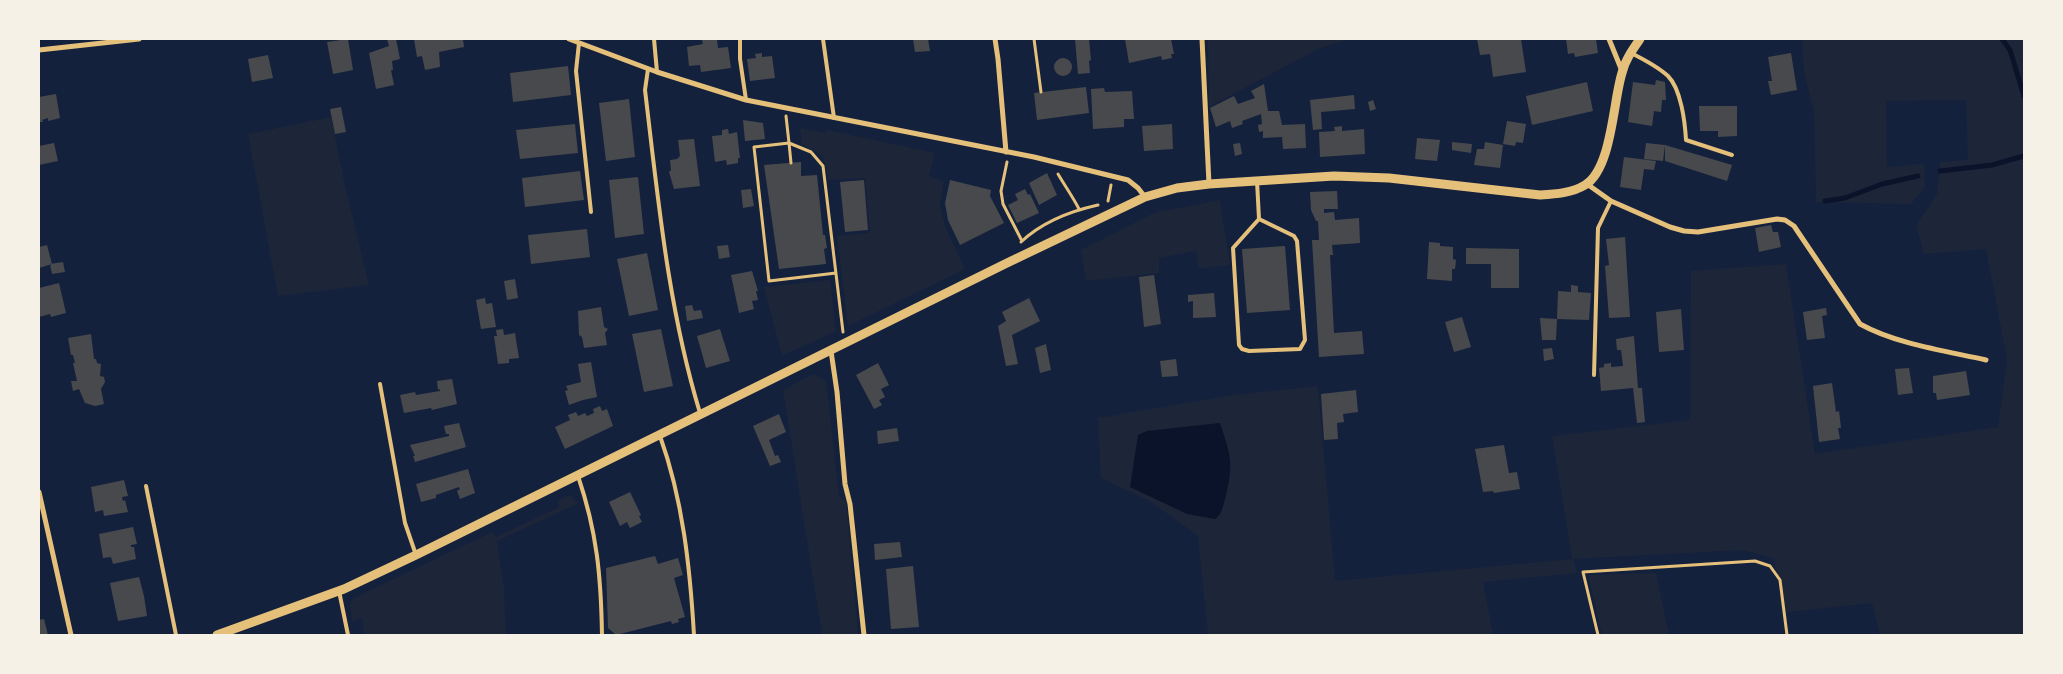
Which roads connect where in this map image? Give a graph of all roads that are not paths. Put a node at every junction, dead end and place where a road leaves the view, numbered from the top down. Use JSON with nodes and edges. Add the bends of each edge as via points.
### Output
{"nodes":[{"id":1,"x":139,"y":39,"type":"edge"},
{"id":2,"x":569,"y":39,"type":"edge"},
{"id":3,"x":654,"y":39,"type":"edge"},
{"id":4,"x":740,"y":39,"type":"edge"},
{"id":5,"x":823,"y":39,"type":"edge"},
{"id":6,"x":994,"y":39,"type":"edge"},
{"id":7,"x":1202,"y":39,"type":"edge"},
{"id":8,"x":1609,"y":39,"type":"edge"},
{"id":9,"x":1640,"y":39,"type":"edge"},
{"id":10,"x":579,"y":43,"type":"junction"},
{"id":11,"x":39,"y":50,"type":"edge"},
{"id":12,"x":1630,"y":53,"type":"junction"},
{"id":13,"x":648,"y":69,"type":"junction"},
{"id":14,"x":1622,"y":71,"type":"junction"},
{"id":15,"x":657,"y":72,"type":"junction"},
{"id":16,"x":746,"y":100,"type":"junction"},
{"id":17,"x":834,"y":118,"type":"junction"},
{"id":18,"x":1006,"y":152,"type":"junction"},
{"id":19,"x":1732,"y":156,"type":"dead end"},
{"id":20,"x":1257,"y":181,"type":"junction"},
{"id":21,"x":1209,"y":184,"type":"junction"},
{"id":22,"x":1587,"y":184,"type":"junction"},
{"id":23,"x":1145,"y":197,"type":"junction"},
{"id":24,"x":1611,"y":201,"type":"junction"},
{"id":25,"x":590,"y":212,"type":"dead end"},
{"id":26,"x":1259,"y":220,"type":"junction"},
{"id":27,"x":831,"y":351,"type":"junction"},
{"id":28,"x":1986,"y":360,"type":"dead end"},
{"id":29,"x":1594,"y":376,"type":"dead end"},
{"id":30,"x":380,"y":384,"type":"dead end"},
{"id":31,"x":701,"y":415,"type":"junction"},
{"id":32,"x":659,"y":435,"type":"junction"},
{"id":33,"x":578,"y":476,"type":"junction"},
{"id":34,"x":146,"y":486,"type":"dead end"},
{"id":35,"x":39,"y":492,"type":"edge"},
{"id":36,"x":416,"y":555,"type":"junction"},
{"id":37,"x":339,"y":591,"type":"junction"},
{"id":38,"x":71,"y":635,"type":"edge"},
{"id":39,"x":176,"y":635,"type":"edge"},
{"id":40,"x":217,"y":635,"type":"edge"},
{"id":41,"x":348,"y":635,"type":"edge"},
{"id":42,"x":602,"y":635,"type":"edge"},
{"id":43,"x":694,"y":635,"type":"edge"},
{"id":44,"x":864,"y":635,"type":"edge"}],
"edges":[{"from":1,"to":11,"type":"street"},
{"from":2,"to":10,"type":"street"},
{"from":3,"to":15,"type":"lane"},
{"from":4,"to":16,"type":"lane"},
{"from":5,"to":17,"type":"lane"},
{"from":6,"to":18,"type":"street"},
{"from":7,"to":21,"type":"street"},
{"from":8,"to":14,"type":"street"},
{"from":9,"to":12,"type":"street"},
{"from":10,"to":13,"type":"street"},
{"from":10,"to":25,"type":"lane","via":[[576,71]]},
{"from":12,"to":14,"type":"street"},
{"from":12,"to":19,"type":"lane","via":[[1654,65],[1669,78],[1685,121],[1686,140]]},
{"from":13,"to":15,"type":"street"},
{"from":13,"to":31,"type":"lane","via":[[645,90],[663,235],[676,316]]},
{"from":14,"to":22,"type":"street","via":[[1607,150],[1602,164]]},
{"from":15,"to":16,"type":"street"},
{"from":16,"to":17,"type":"street"},
{"from":17,"to":18,"type":"street"},
{"from":18,"to":23,"type":"street","via":[[1128,180]]},
{"from":20,"to":21,"type":"street"},
{"from":20,"to":22,"type":"street","via":[[1334,176],[1389,178],[1540,195],[1558,194]]},
{"from":20,"to":26,"type":"lane"},
{"from":21,"to":23,"type":"street"},
{"from":22,"to":24,"type":"street"},
{"from":23,"to":27,"type":"street"},
{"from":24,"to":28,"type":"street","via":[[1684,231],[1698,232],[1785,220],[1794,226],[1860,324],[1910,342]]},
{"from":24,"to":29,"type":"lane","via":[[1598,228]]},
{"from":26,"to":26,"type":"lane","via":[[1233,248],[1239,345],[1249,351],[1300,349],[1304,340],[1297,241],[1294,236]]},
{"from":27,"to":31,"type":"street"},
{"from":27,"to":44,"type":"street"},
{"from":30,"to":36,"type":"lane","via":[[405,523]]},
{"from":31,"to":32,"type":"street"},
{"from":32,"to":33,"type":"street"},
{"from":32,"to":43,"type":"lane","via":[[685,537]]},
{"from":33,"to":36,"type":"street"},
{"from":33,"to":42,"type":"lane","via":[[590,512],[601,580]]},
{"from":34,"to":39,"type":"lane"},
{"from":35,"to":38,"type":"street"},
{"from":36,"to":37,"type":"street"},
{"from":37,"to":40,"type":"street"},
{"from":37,"to":41,"type":"lane"}]}
